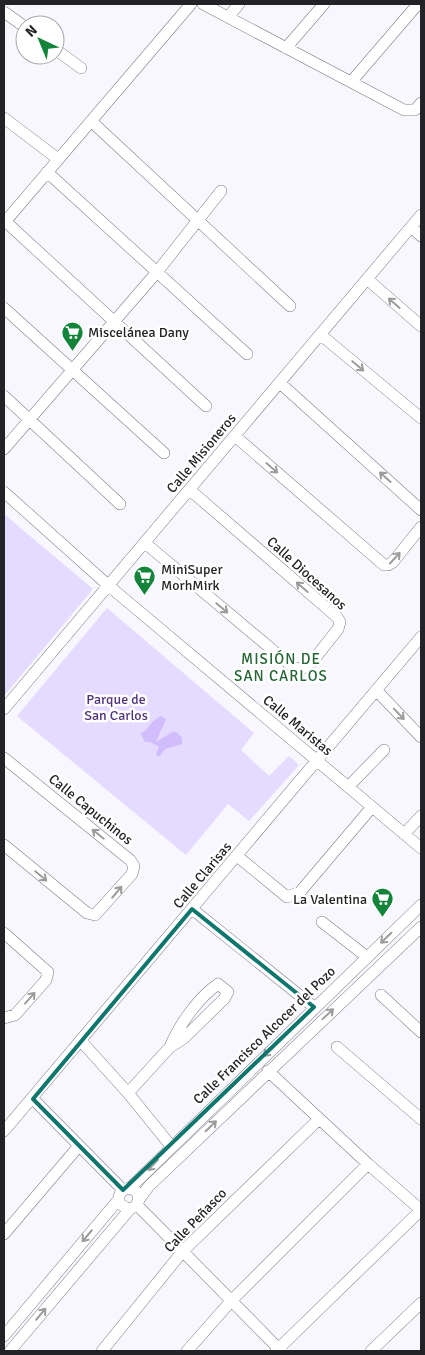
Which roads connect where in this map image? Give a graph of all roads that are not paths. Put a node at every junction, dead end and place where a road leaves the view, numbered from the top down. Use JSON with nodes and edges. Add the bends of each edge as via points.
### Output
{"nodes":[{"id":1,"x":191,"y":4,"type":"edge"},
{"id":2,"x":203,"y":4,"type":"edge"},
{"id":3,"x":239,"y":4,"type":"edge"},
{"id":4,"x":324,"y":4,"type":"edge"},
{"id":5,"x":418,"y":4,"type":"edge"},
{"id":6,"x":4,"y":12,"type":"edge"},
{"id":7,"x":229,"y":16,"type":"junction"},
{"id":8,"x":15,"y":20,"type":"edge"},
{"id":9,"x":286,"y":48,"type":"junction"},
{"id":10,"x":65,"y":56,"type":"edge"},
{"id":11,"x":81,"y":68,"type":"dead end"},
{"id":12,"x":351,"y":82,"type":"junction"},
{"id":13,"x":418,"y":106,"type":"edge"},
{"id":14,"x":4,"y":118,"type":"edge"},
{"id":15,"x":91,"y":121,"type":"junction"},
{"id":16,"x":58,"y":159,"type":"junction"},
{"id":17,"x":47,"y":172,"type":"junction"},
{"id":18,"x":221,"y":191,"type":"dead end"},
{"id":19,"x":421,"y":215,"type":"edge"},
{"id":20,"x":5,"y":222,"type":"edge"},
{"id":21,"x":199,"y":222,"type":"junction"},
{"id":22,"x":411,"y":227,"type":"junction"},
{"id":23,"x":421,"y":236,"type":"edge"},
{"id":24,"x":157,"y":272,"type":"junction"},
{"id":25,"x":367,"y":279,"type":"junction"},
{"id":26,"x":290,"y":306,"type":"dead end"},
{"id":27,"x":4,"y":308,"type":"edge"},
{"id":28,"x":114,"y":321,"type":"junction"},
{"id":29,"x":421,"y":326,"type":"edge"},
{"id":30,"x":320,"y":335,"type":"junction"},
{"id":31,"x":247,"y":354,"type":"dead end"},
{"id":32,"x":71,"y":372,"type":"junction"},
{"id":33,"x":280,"y":383,"type":"junction"},
{"id":34,"x":4,"y":396,"type":"edge"},
{"id":35,"x":206,"y":406,"type":"dead end"},
{"id":36,"x":421,"y":418,"type":"edge"},
{"id":37,"x":29,"y":419,"type":"junction"},
{"id":38,"x":235,"y":436,"type":"junction"},
{"id":39,"x":4,"y":449,"type":"edge"},
{"id":40,"x":164,"y":453,"type":"dead end"},
{"id":41,"x":190,"y":490,"type":"junction"},
{"id":42,"x":4,"y":492,"type":"edge"},
{"id":43,"x":120,"y":504,"type":"dead end"},
{"id":44,"x":421,"y":510,"type":"edge"},
{"id":45,"x":421,"y":527,"type":"edge"},
{"id":46,"x":145,"y":543,"type":"junction"},
{"id":47,"x":109,"y":586,"type":"junction"},
{"id":48,"x":421,"y":637,"type":"edge"},
{"id":49,"x":376,"y":690,"type":"junction"},
{"id":50,"x":4,"y":709,"type":"edge"},
{"id":51,"x":421,"y":737,"type":"edge"},
{"id":52,"x":384,"y":750,"type":"dead end"},
{"id":53,"x":4,"y":758,"type":"edge"},
{"id":54,"x":317,"y":761,"type":"junction"},
{"id":55,"x":348,"y":787,"type":"junction"},
{"id":56,"x":372,"y":806,"type":"junction"},
{"id":57,"x":421,"y":816,"type":"edge"},
{"id":58,"x":404,"y":834,"type":"junction"},
{"id":59,"x":4,"y":845,"type":"edge"},
{"id":60,"x":421,"y":848,"type":"edge"},
{"id":61,"x":237,"y":856,"type":"junction"},
{"id":62,"x":421,"y":905,"type":"edge"},
{"id":63,"x":192,"y":909,"type":"junction"},
{"id":64,"x":410,"y":915,"type":"junction"},
{"id":65,"x":322,"y":922,"type":"dead end"},
{"id":66,"x":402,"y":924,"type":"junction"},
{"id":67,"x":419,"y":932,"type":"edge"},
{"id":68,"x":4,"y":933,"type":"edge"},
{"id":69,"x":367,"y":957,"type":"junction"},
{"id":70,"x":381,"y":995,"type":"dead end"},
{"id":71,"x":314,"y":1007,"type":"junction"},
{"id":72,"x":4,"y":1018,"type":"edge"},
{"id":73,"x":421,"y":1032,"type":"edge"},
{"id":74,"x":81,"y":1041,"type":"junction"},
{"id":75,"x":170,"y":1047,"type":"junction"},
{"id":76,"x":337,"y":1047,"type":"dead end"},
{"id":77,"x":268,"y":1071,"type":"junction"},
{"id":78,"x":128,"y":1093,"type":"junction"},
{"id":79,"x":33,"y":1099,"type":"junction"},
{"id":80,"x":319,"y":1119,"type":"junction"},
{"id":81,"x":421,"y":1120,"type":"edge"},
{"id":82,"x":4,"y":1132,"type":"edge"},
{"id":83,"x":171,"y":1146,"type":"junction"},
{"id":84,"x":78,"y":1147,"type":"junction"},
{"id":85,"x":368,"y":1164,"type":"junction"},
{"id":86,"x":124,"y":1193,"type":"junction"},
{"id":87,"x":136,"y":1204,"type":"junction"},
{"id":88,"x":421,"y":1210,"type":"edge"},
{"id":89,"x":4,"y":1234,"type":"edge"},
{"id":90,"x":183,"y":1251,"type":"junction"},
{"id":91,"x":232,"y":1300,"type":"junction"},
{"id":92,"x":421,"y":1303,"type":"edge"},
{"id":93,"x":4,"y":1336,"type":"edge"},
{"id":94,"x":278,"y":1350,"type":"edge"},
{"id":95,"x":10,"y":1351,"type":"edge"},
{"id":96,"x":102,"y":1351,"type":"edge"},
{"id":97,"x":187,"y":1351,"type":"edge"},
{"id":98,"x":371,"y":1351,"type":"edge"}],
"edges":[{"from":1,"to":15,"type":"street"},
{"from":2,"to":7,"type":"street"},
{"from":3,"to":7,"type":"street"},
{"from":4,"to":9,"type":"street"},
{"from":5,"to":12,"type":"street"},
{"from":6,"to":8,"type":"street"},
{"from":7,"to":9,"type":"street"},
{"from":9,"to":12,"type":"street"},
{"from":10,"to":11,"type":"street"},
{"from":12,"to":13,"type":"street","via":[[404,110]]},
{"from":14,"to":16,"type":"street"},
{"from":15,"to":16,"type":"street"},
{"from":15,"to":21,"type":"street"},
{"from":16,"to":17,"type":"street"},
{"from":17,"to":20,"type":"street"},
{"from":17,"to":24,"type":"street"},
{"from":18,"to":21,"type":"street"},
{"from":19,"to":22,"type":"street","name":"Calle Misioneros"},
{"from":20,"to":28,"type":"street"},
{"from":21,"to":24,"type":"street"},
{"from":21,"to":26,"type":"street"},
{"from":22,"to":23,"type":"street"},
{"from":22,"to":25,"type":"street","name":"Calle Misioneros"},
{"from":24,"to":28,"type":"street"},
{"from":24,"to":31,"type":"street"},
{"from":29,"to":25,"type":"street","one_way":true},
{"from":25,"to":30,"type":"street","name":"Calle Misioneros"},
{"from":27,"to":32,"type":"street"},
{"from":28,"to":32,"type":"street"},
{"from":28,"to":35,"type":"street"},
{"from":30,"to":33,"type":"street","name":"Calle Misioneros"},
{"from":30,"to":36,"type":"street","one_way":true},
{"from":32,"to":37,"type":"street"},
{"from":32,"to":40,"type":"street"},
{"from":33,"to":38,"type":"street","name":"Calle Misioneros"},
{"from":44,"to":33,"type":"street","one_way":true},
{"from":34,"to":37,"type":"street"},
{"from":37,"to":39,"type":"street"},
{"from":37,"to":43,"type":"street"},
{"from":38,"to":41,"type":"street","name":"Calle Misioneros"},
{"from":38,"to":45,"type":"street","one_way":true,"via":[[384,565],[393,562]]},
{"from":41,"to":46,"type":"street","name":"Calle Misioneros"},
{"from":46,"to":41,"type":"street","name":"Calle Diocesanos","one_way":true,"via":[[294,668],[308,667],[338,629],[340,622],[337,617]]},
{"from":42,"to":47,"type":"street","name":"Calle Maristas"},
{"from":46,"to":47,"type":"street","name":"Calle Misioneros"},
{"from":47,"to":50,"type":"street","name":"Calle Misioneros"},
{"from":47,"to":54,"type":"street","name":"Calle Maristas"},
{"from":48,"to":49,"type":"street","name":"Calle Clarisas"},
{"from":49,"to":51,"type":"street","one_way":true},
{"from":49,"to":54,"type":"street","name":"Calle Clarisas"},
{"from":52,"to":55,"type":"street"},
{"from":59,"to":53,"type":"street","name":"Calle Capuchinos","one_way":true,"via":[[86,913],[95,915],[132,874],[134,866]]},
{"from":54,"to":55,"type":"street","name":"Calle Maristas"},
{"from":54,"to":61,"type":"street","name":"Calle Clarisas"},
{"from":55,"to":56,"type":"street","name":"Calle Maristas"},
{"from":56,"to":58,"type":"street","name":"Calle Maristas"},
{"from":56,"to":61,"type":"street","via":[[294,896],[287,897]]},
{"from":57,"to":58,"type":"street"},
{"from":58,"to":60,"type":"street","name":"Calle Maristas"},
{"from":61,"to":63,"type":"street","name":"Calle Clarisas"},
{"from":62,"to":64,"type":"street","name":"Calle Francisco Alcocer del Pozo"},
{"from":63,"to":71,"type":"street"},
{"from":63,"to":74,"type":"street","name":"Calle Clarisas"},
{"from":64,"to":66,"type":"street","name":"Calle Francisco Alcocer del Pozo"},
{"from":64,"to":67,"type":"street"},
{"from":65,"to":69,"type":"street"},
{"from":66,"to":67,"type":"street"},
{"from":66,"to":69,"type":"street","name":"Calle Francisco Alcocer del Pozo","one_way":true},
{"from":77,"to":67,"type":"street","name":"Calle Francisco Alcocer del Pozo","one_way":true},
{"from":72,"to":68,"type":"street","one_way":true,"via":[[15,1015],[46,980],[48,972]]},
{"from":69,"to":71,"type":"street","name":"Calle Francisco Alcocer del Pozo"},
{"from":70,"to":73,"type":"street"},
{"from":71,"to":83,"type":"street","name":"Calle Francisco Alcocer del Pozo","one_way":true},
{"from":74,"to":78,"type":"street"},
{"from":74,"to":79,"type":"street","name":"Calle Clarisas"},
{"from":75,"to":75,"type":"street","via":[[184,1038],[224,998],[228,992],[224,987],[218,984],[211,989],[185,1020]]},
{"from":75,"to":78,"type":"street"},
{"from":76,"to":81,"type":"street"},
{"from":77,"to":80,"type":"street"},
{"from":87,"to":77,"type":"street","name":"Calle Francisco Alcocer del Pozo","one_way":true,"via":[[149,1186]]},
{"from":78,"to":83,"type":"street"},
{"from":79,"to":82,"type":"street","name":"Calle Clarisas"},
{"from":79,"to":84,"type":"street"},
{"from":80,"to":85,"type":"street"},
{"from":80,"to":90,"type":"street","name":"Calle Peñasco"},
{"from":83,"to":86,"type":"street","name":"Calle Francisco Alcocer del Pozo","one_way":true},
{"from":84,"to":86,"type":"street"},
{"from":84,"to":89,"type":"street"},
{"from":85,"to":88,"type":"street"},
{"from":85,"to":91,"type":"street"},
{"from":86,"to":87,"type":"street","via":[[137,1192]]},
{"from":86,"to":87,"type":"street","via":[[123,1207]]},
{"from":86,"to":93,"type":"street","name":"Calle Francisco Alcocer del Pozo","one_way":true},
{"from":87,"to":90,"type":"street"},
{"from":95,"to":87,"type":"street","name":"Calle Francisco Alcocer del Pozo","one_way":true},
{"from":88,"to":94,"type":"street"},
{"from":90,"to":91,"type":"street"},
{"from":90,"to":96,"type":"street","name":"Calle Peñasco"},
{"from":91,"to":94,"type":"street"},
{"from":91,"to":97,"type":"street"},
{"from":92,"to":98,"type":"street"}]}
